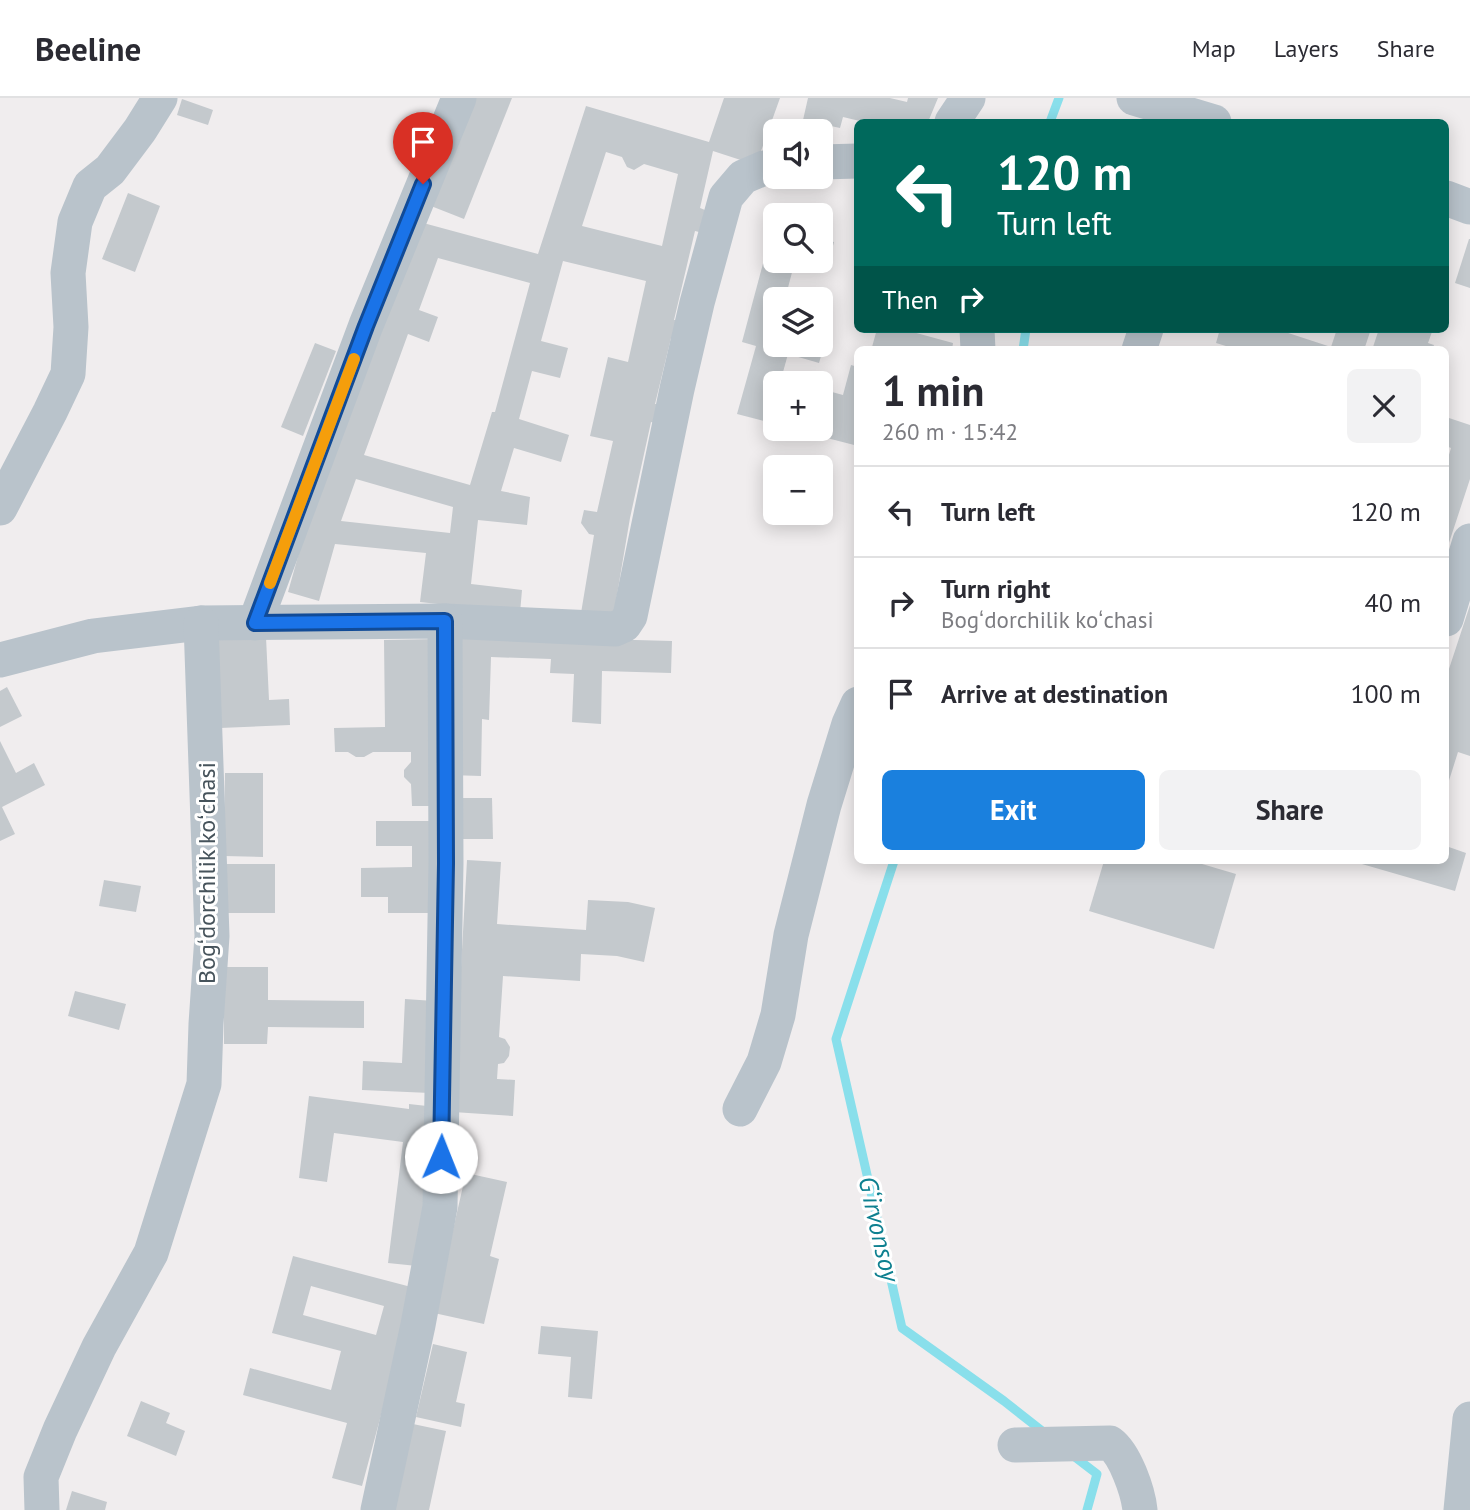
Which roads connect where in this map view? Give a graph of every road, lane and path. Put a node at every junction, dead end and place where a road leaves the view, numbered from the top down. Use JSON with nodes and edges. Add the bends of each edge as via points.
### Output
{"nodes":[{"id":1,"x":160,"y":98,"type":"edge"},
{"id":2,"x":459,"y":98,"type":"edge"},
{"id":3,"x":968,"y":98,"type":"edge"},
{"id":4,"x":974,"y":98,"type":"edge"},
{"id":5,"x":1134,"y":98,"type":"edge"},
{"id":6,"x":954,"y":119,"type":"edge"},
{"id":7,"x":974,"y":119,"type":"edge"},
{"id":8,"x":1201,"y":119,"type":"edge"},
{"id":9,"x":854,"y":161,"type":"edge"},
{"id":10,"x":833,"y":162,"type":"edge"},
{"id":11,"x":763,"y":169,"type":"edge"},
{"id":12,"x":1449,"y":199,"type":"edge"},
{"id":13,"x":1470,"y":207,"type":"edge"},
{"id":14,"x":0,"y":508,"type":"edge"},
{"id":15,"x":1470,"y":541,"type":"edge"},
{"id":16,"x":1449,"y":609,"type":"edge"},
{"id":17,"x":445,"y":621,"type":"junction"},
{"id":18,"x":201,"y":623,"type":"junction"},
{"id":19,"x":255,"y":623,"type":"junction"},
{"id":20,"x":0,"y":660,"type":"edge"},
{"id":21,"x":854,"y":713,"type":"edge"},
{"id":22,"x":740,"y":1109,"type":"dead end"},
{"id":23,"x":1470,"y":1419,"type":"edge"},
{"id":24,"x":1016,"y":1445,"type":"dead end"},
{"id":25,"x":42,"y":1510,"type":"edge"},
{"id":26,"x":378,"y":1510,"type":"edge"},
{"id":27,"x":1140,"y":1510,"type":"edge"},
{"id":28,"x":1461,"y":1510,"type":"edge"}],
"edges":[{"from":1,"to":14,"type":"street","via":[[110,170],[90,186],[75,222],[68,273],[68,374]]},
{"from":2,"to":19,"type":"street","via":[[366,326]]},
{"from":3,"to":6,"type":"street"},
{"from":4,"to":7,"type":"street"},
{"from":5,"to":8,"type":"street"},
{"from":9,"to":10,"type":"street"},
{"from":11,"to":17,"type":"street","via":[[743,177],[726,197],[696,303],[630,616],[624,625],[615,629]]},
{"from":12,"to":13,"type":"street"},
{"from":15,"to":16,"type":"street"},
{"from":17,"to":19,"type":"street"},
{"from":17,"to":26,"type":"street","via":[[440,1207]]},
{"from":18,"to":19,"type":"street"},
{"from":18,"to":20,"type":"street","via":[[93,636]]},
{"from":18,"to":25,"type":"street","name":"Bogʻdorchilik koʻchasi","via":[[212,936],[204,1084],[151,1253],[99,1347],[41,1477]]},
{"from":21,"to":22,"type":"street","via":[[820,818],[791,935],[778,1015],[764,1062]]},
{"from":23,"to":28,"type":"street"},
{"from":24,"to":27,"type":"street","via":[[1114,1445],[1126,1464]]}]}
